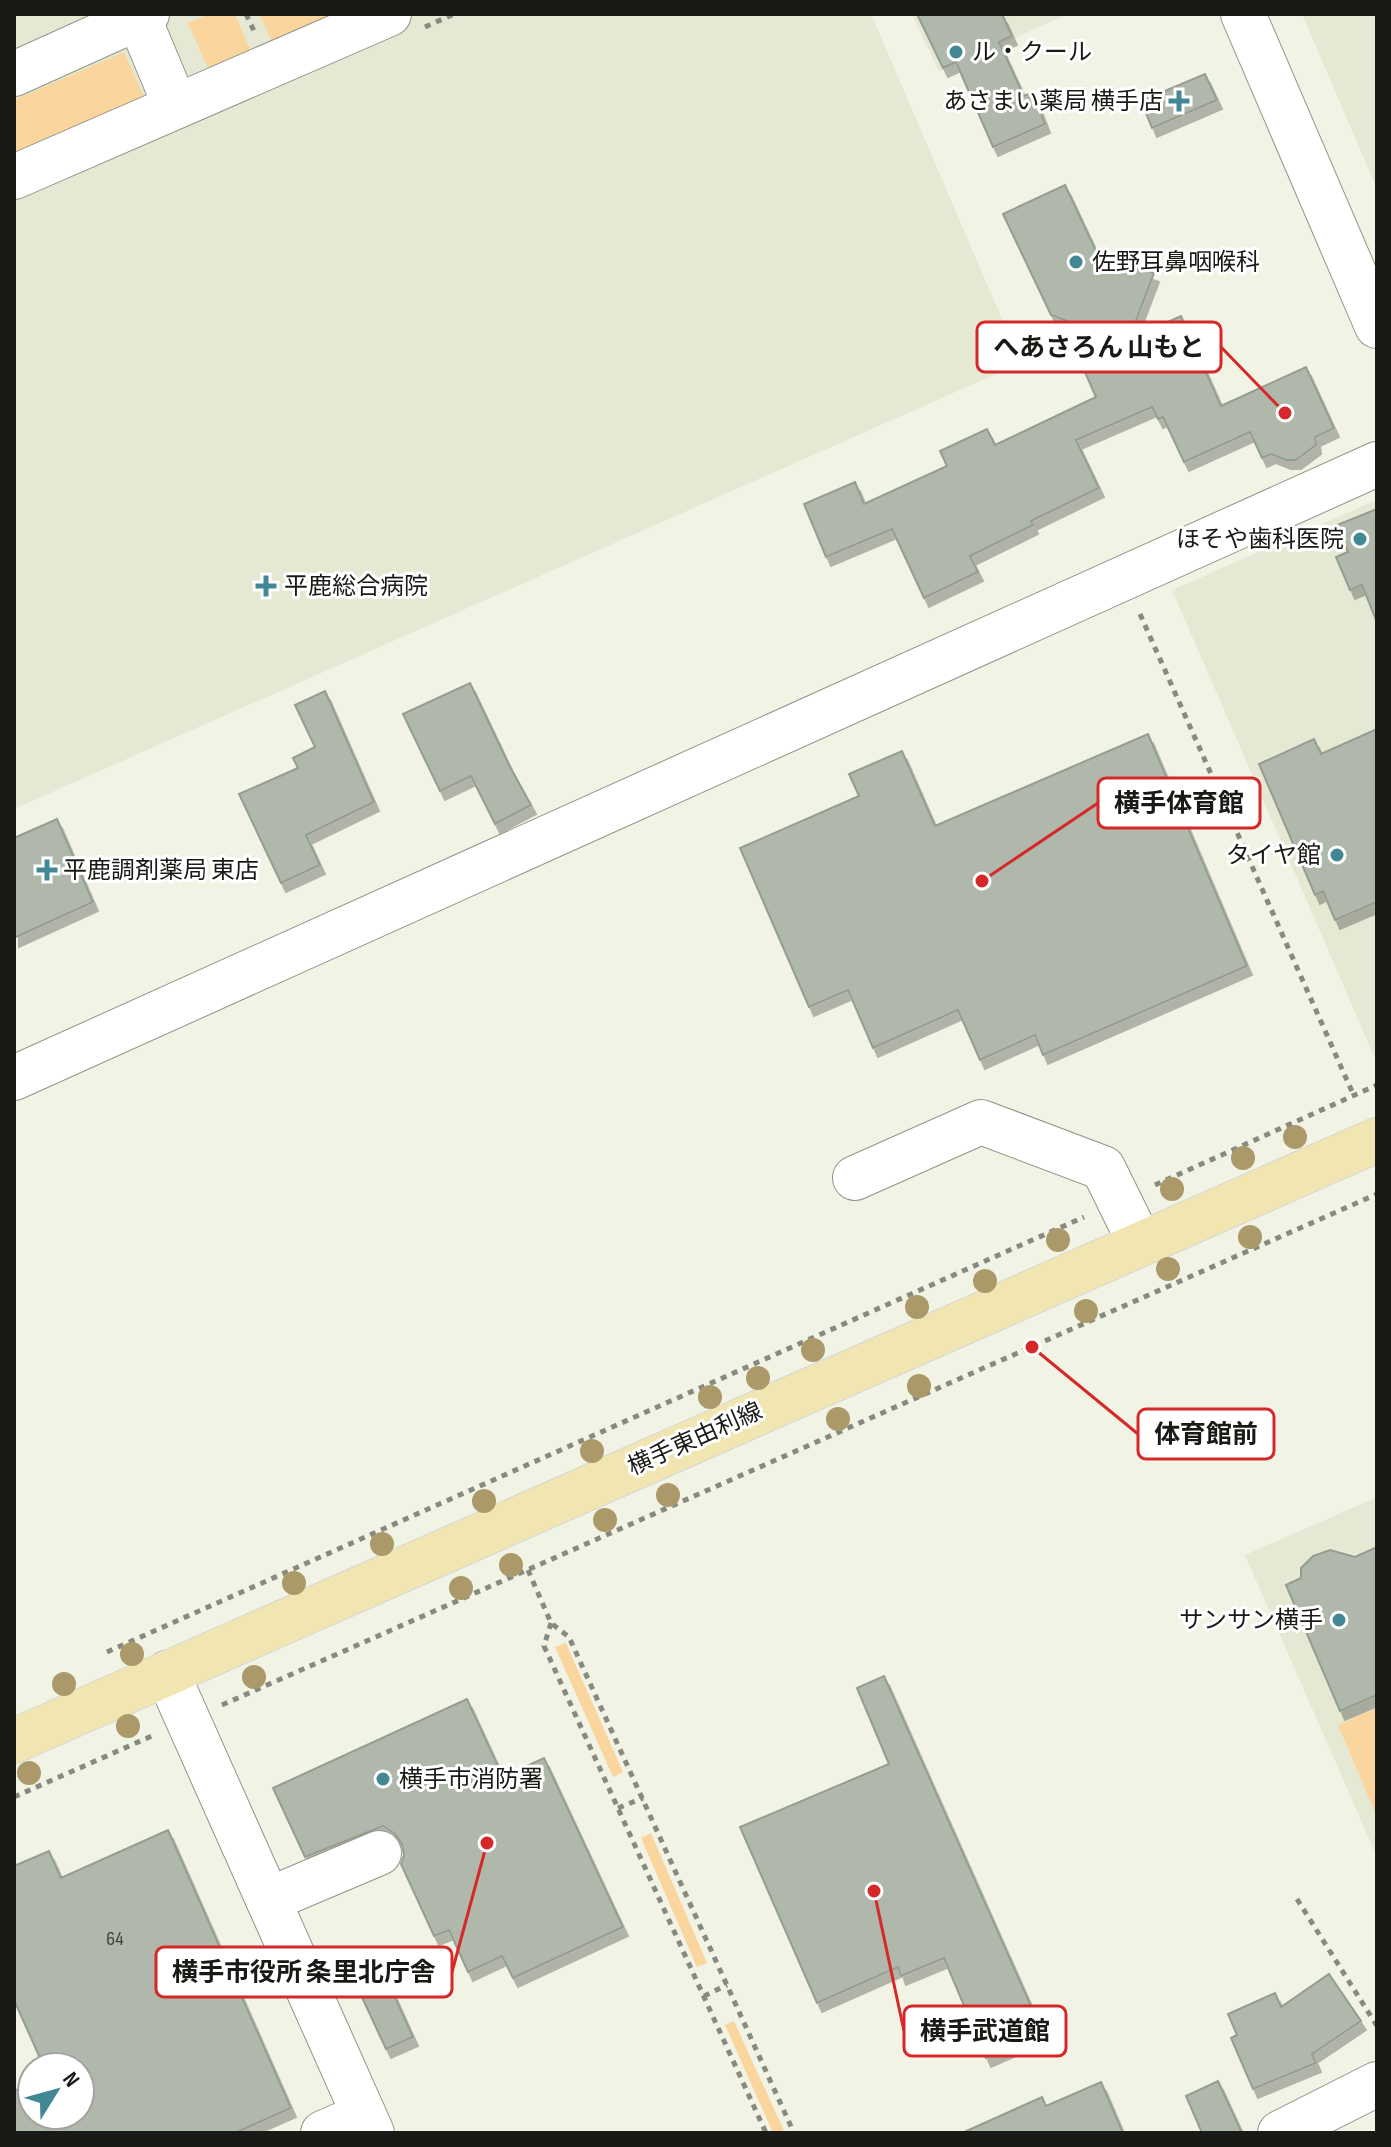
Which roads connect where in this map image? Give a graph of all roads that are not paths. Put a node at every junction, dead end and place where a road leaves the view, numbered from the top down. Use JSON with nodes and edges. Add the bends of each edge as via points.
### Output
{"nodes":[{"id":1,"x":389,"y":14,"type":"edge"},
{"id":2,"x":1243,"y":14,"type":"edge"},
{"id":3,"x":141,"y":15,"type":"edge"},
{"id":4,"x":14,"y":74,"type":"edge"},
{"id":5,"x":175,"y":105,"type":"junction"},
{"id":6,"x":14,"y":177,"type":"edge"},
{"id":7,"x":1377,"y":326,"type":"edge"},
{"id":8,"x":1377,"y":464,"type":"edge"},
{"id":9,"x":14,"y":1077,"type":"edge"},
{"id":10,"x":1377,"y":1140,"type":"edge"},
{"id":11,"x":855,"y":1178,"type":"dead end"},
{"id":12,"x":1140,"y":1243,"type":"junction"},
{"id":13,"x":167,"y":1673,"type":"junction"},
{"id":14,"x":14,"y":1741,"type":"edge"},
{"id":15,"x":379,"y":1853,"type":"dead end"},
{"id":16,"x":268,"y":1900,"type":"junction"},
{"id":17,"x":1377,"y":2084,"type":"edge"},
{"id":18,"x":368,"y":2124,"type":"edge"},
{"id":19,"x":323,"y":2133,"type":"edge"},
{"id":20,"x":1280,"y":2133,"type":"edge"}],
"edges":[{"from":1,"to":5,"type":"street"},
{"from":2,"to":7,"type":"street"},
{"from":3,"to":4,"type":"street"},
{"from":3,"to":5,"type":"street"},
{"from":5,"to":6,"type":"street"},
{"from":8,"to":9,"type":"street"},
{"from":10,"to":12,"type":"main road","name":"横手東由利線"},
{"from":11,"to":12,"type":"street","via":[[981,1122],[1103,1168]]},
{"from":12,"to":13,"type":"main road","name":"横手東由利線"},
{"from":13,"to":14,"type":"main road","name":"横手東由利線"},
{"from":13,"to":16,"type":"street"},
{"from":15,"to":16,"type":"street"},
{"from":16,"to":18,"type":"street"},
{"from":17,"to":20,"type":"street"},
{"from":18,"to":19,"type":"street"}]}
